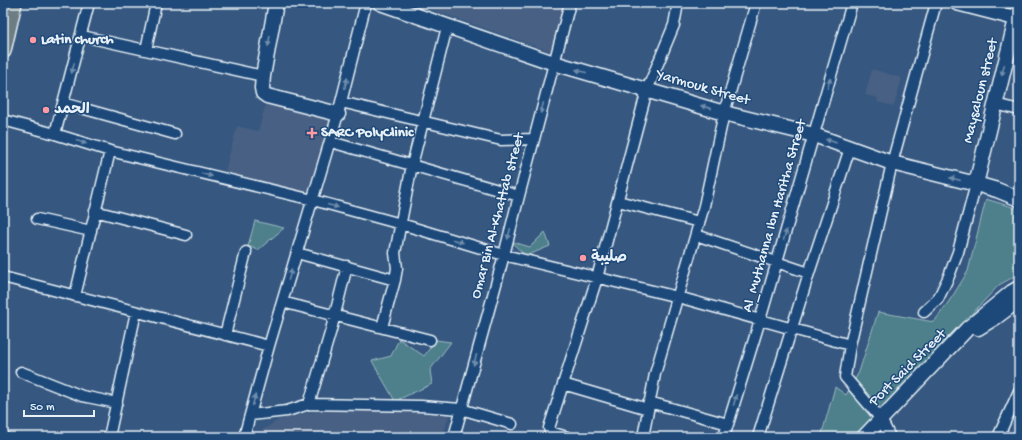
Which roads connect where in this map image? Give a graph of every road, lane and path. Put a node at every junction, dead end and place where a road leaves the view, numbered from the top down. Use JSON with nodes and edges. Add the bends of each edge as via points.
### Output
{"nodes":[{"id":1,"x":14,"y":3,"type":"edge"},
{"id":2,"x":90,"y":3,"type":"edge"},
{"id":3,"x":156,"y":3,"type":"edge"},
{"id":4,"x":276,"y":3,"type":"edge"},
{"id":5,"x":366,"y":3,"type":"edge"},
{"id":6,"x":380,"y":3,"type":"edge"},
{"id":7,"x":570,"y":3,"type":"edge"},
{"id":8,"x":678,"y":3,"type":"edge"},
{"id":9,"x":756,"y":3,"type":"edge"},
{"id":10,"x":852,"y":3,"type":"edge"},
{"id":11,"x":936,"y":3,"type":"edge"},
{"id":12,"x":957,"y":3,"type":"edge"},
{"id":13,"x":1018,"y":15,"type":"edge"},
{"id":14,"x":447,"y":27,"type":"junction"},
{"id":15,"x":82,"y":36,"type":"junction"},
{"id":16,"x":146,"y":50,"type":"junction"},
{"id":17,"x":3,"y":51,"type":"edge"},
{"id":18,"x":554,"y":63,"type":"junction"},
{"id":19,"x":263,"y":76,"type":"junction"},
{"id":20,"x":647,"y":90,"type":"junction"},
{"id":21,"x":63,"y":102,"type":"junction"},
{"id":22,"x":995,"y":104,"type":"junction"},
{"id":23,"x":340,"y":108,"type":"junction"},
{"id":24,"x":1019,"y":110,"type":"edge"},
{"id":25,"x":724,"y":113,"type":"junction"},
{"id":26,"x":3,"y":120,"type":"edge"},
{"id":27,"x":423,"y":122,"type":"junction"},
{"id":28,"x":54,"y":134,"type":"junction"},
{"id":29,"x":174,"y":134,"type":"dead end"},
{"id":30,"x":814,"y":135,"type":"junction"},
{"id":31,"x":534,"y":139,"type":"junction"},
{"id":32,"x":331,"y":142,"type":"junction"},
{"id":33,"x":850,"y":148,"type":"junction"},
{"id":34,"x":110,"y":151,"type":"junction"},
{"id":35,"x":892,"y":163,"type":"junction"},
{"id":36,"x":412,"y":165,"type":"junction"},
{"id":37,"x":976,"y":184,"type":"junction"},
{"id":38,"x":519,"y":196,"type":"junction"},
{"id":39,"x":1019,"y":199,"type":"edge"},
{"id":40,"x":313,"y":200,"type":"junction"},
{"id":41,"x":618,"y":201,"type":"junction"},
{"id":42,"x":95,"y":211,"type":"junction"},
{"id":43,"x":37,"y":220,"type":"dead end"},
{"id":44,"x":699,"y":222,"type":"junction"},
{"id":45,"x":401,"y":224,"type":"junction"},
{"id":46,"x":91,"y":231,"type":"junction"},
{"id":47,"x":186,"y":235,"type":"dead end"},
{"id":48,"x":696,"y":235,"type":"junction"},
{"id":49,"x":246,"y":252,"type":"dead end"},
{"id":50,"x":297,"y":253,"type":"junction"},
{"id":51,"x":504,"y":255,"type":"junction"},
{"id":52,"x":777,"y":262,"type":"junction"},
{"id":53,"x":347,"y":266,"type":"junction"},
{"id":54,"x":809,"y":273,"type":"junction"},
{"id":55,"x":3,"y":277,"type":"edge"},
{"id":56,"x":597,"y":278,"type":"junction"},
{"id":57,"x":395,"y":280,"type":"junction"},
{"id":58,"x":1019,"y":288,"type":"edge"},
{"id":59,"x":75,"y":296,"type":"junction"},
{"id":60,"x":678,"y":297,"type":"junction"},
{"id":61,"x":1019,"y":300,"type":"edge"},
{"id":62,"x":282,"y":302,"type":"junction"},
{"id":63,"x":136,"y":312,"type":"junction"},
{"id":64,"x":924,"y":312,"type":"dead end"},
{"id":65,"x":334,"y":316,"type":"junction"},
{"id":66,"x":760,"y":320,"type":"junction"},
{"id":67,"x":382,"y":327,"type":"junction"},
{"id":68,"x":792,"y":329,"type":"junction"},
{"id":69,"x":225,"y":334,"type":"junction"},
{"id":70,"x":430,"y":340,"type":"dead end"},
{"id":71,"x":955,"y":342,"type":"junction"},
{"id":72,"x":850,"y":345,"type":"junction"},
{"id":73,"x":269,"y":346,"type":"junction"},
{"id":74,"x":21,"y":372,"type":"dead end"},
{"id":75,"x":563,"y":384,"type":"junction"},
{"id":76,"x":1019,"y":392,"type":"edge"},
{"id":77,"x":117,"y":403,"type":"junction"},
{"id":78,"x":309,"y":404,"type":"junction"},
{"id":79,"x":649,"y":405,"type":"junction"},
{"id":80,"x":461,"y":410,"type":"junction"},
{"id":81,"x":250,"y":415,"type":"junction"},
{"id":82,"x":881,"y":419,"type":"junction"},
{"id":83,"x":512,"y":424,"type":"dead end"},
{"id":84,"x":728,"y":424,"type":"junction"},
{"id":85,"x":110,"y":437,"type":"edge"},
{"id":86,"x":244,"y":437,"type":"edge"},
{"id":87,"x":454,"y":437,"type":"edge"},
{"id":88,"x":567,"y":437,"type":"edge"},
{"id":89,"x":643,"y":437,"type":"edge"},
{"id":90,"x":724,"y":437,"type":"edge"},
{"id":91,"x":758,"y":437,"type":"edge"},
{"id":92,"x":864,"y":437,"type":"edge"},
{"id":93,"x":890,"y":437,"type":"edge"},
{"id":94,"x":998,"y":437,"type":"edge"}],
"edges":[{"from":1,"to":17,"type":"main road"},
{"from":2,"to":15,"type":"street"},
{"from":3,"to":16,"type":"street"},
{"from":4,"to":19,"type":"main road","one_way":true},
{"from":23,"to":5,"type":"street","one_way":true},
{"from":6,"to":14,"type":"main road","name":"Yarmouk Street"},
{"from":7,"to":18,"type":"street","name":"Omar Bin Al-Khattab street"},
{"from":8,"to":20,"type":"street","via":[[674,25]]},
{"from":9,"to":25,"type":"street"},
{"from":30,"to":10,"type":"street","name":"Al_Muthanna Ibn Haritha Street","one_way":true},
{"from":11,"to":35,"type":"street"},
{"from":12,"to":13,"type":"main road"},
{"from":13,"to":22,"type":"main road","name":"Maysaloun street","one_way":true},
{"from":14,"to":18,"type":"main road","name":"Yarmouk Street"},
{"from":14,"to":27,"type":"street"},
{"from":15,"to":16,"type":"street"},
{"from":15,"to":21,"type":"street","one_way":true},
{"from":16,"to":19,"type":"street"},
{"from":20,"to":18,"type":"main road","name":"Yarmouk Street","one_way":true},
{"from":18,"to":31,"type":"street","name":"Omar Bin Al-Khattab street","one_way":true},
{"from":19,"to":23,"type":"main road","via":[[262,88],[267,96]]},
{"from":25,"to":20,"type":"main road","name":"Yarmouk Street","one_way":true},
{"from":20,"to":41,"type":"street"},
{"from":21,"to":28,"type":"street"},
{"from":21,"to":29,"type":"street"},
{"from":22,"to":24,"type":"street"},
{"from":22,"to":37,"type":"main road","name":"Maysaloun street"},
{"from":23,"to":27,"type":"street"},
{"from":23,"to":32,"type":"street"},
{"from":25,"to":30,"type":"main road","name":"Yarmouk Street"},
{"from":25,"to":44,"type":"street"},
{"from":26,"to":28,"type":"street"},
{"from":27,"to":31,"type":"street","via":[[501,140]]},
{"from":27,"to":36,"type":"street"},
{"from":28,"to":34,"type":"street","one_way":true},
{"from":33,"to":30,"type":"main road","name":"Yarmouk Street","one_way":true},
{"from":52,"to":30,"type":"street","name":"Al_Muthanna Ibn Haritha Street","one_way":true},
{"from":31,"to":38,"type":"street","name":"Omar Bin Al-Khattab street"},
{"from":32,"to":36,"type":"street"},
{"from":32,"to":40,"type":"street"},
{"from":33,"to":35,"type":"main road","name":"Yarmouk Street"},
{"from":33,"to":54,"type":"street"},
{"from":34,"to":40,"type":"street","one_way":true},
{"from":34,"to":42,"type":"street"},
{"from":37,"to":35,"type":"main road","name":"Yarmouk Street","one_way":true},
{"from":35,"to":72,"type":"street"},
{"from":36,"to":38,"type":"street"},
{"from":36,"to":45,"type":"street"},
{"from":37,"to":39,"type":"main road","name":"Yarmouk Street"},
{"from":37,"to":64,"type":"street","via":[[949,276],[938,299]]},
{"from":38,"to":51,"type":"street","name":"Omar Bin Al-Khattab street","one_way":true},
{"from":40,"to":45,"type":"street","one_way":true},
{"from":40,"to":50,"type":"street"},
{"from":41,"to":44,"type":"street"},
{"from":41,"to":56,"type":"street"},
{"from":42,"to":46,"type":"street"},
{"from":42,"to":47,"type":"street"},
{"from":43,"to":46,"type":"street"},
{"from":44,"to":48,"type":"street"},
{"from":45,"to":51,"type":"street","one_way":true},
{"from":45,"to":57,"type":"street","via":[[395,253]]},
{"from":46,"to":59,"type":"street"},
{"from":48,"to":52,"type":"street"},
{"from":48,"to":60,"type":"street"},
{"from":49,"to":69,"type":"street"},
{"from":50,"to":53,"type":"street"},
{"from":62,"to":50,"type":"street","one_way":true},
{"from":51,"to":56,"type":"street"},
{"from":51,"to":80,"type":"street","name":"Omar Bin Al-Khattab street","one_way":true},
{"from":52,"to":54,"type":"street"},
{"from":52,"to":66,"type":"street","name":"Al_Muthanna Ibn Haritha Street"},
{"from":53,"to":57,"type":"street"},
{"from":53,"to":65,"type":"street"},
{"from":54,"to":68,"type":"street"},
{"from":55,"to":59,"type":"street"},
{"from":56,"to":60,"type":"street"},
{"from":56,"to":75,"type":"street"},
{"from":57,"to":67,"type":"street"},
{"from":58,"to":71,"type":"main road","via":[[989,310]]},
{"from":59,"to":63,"type":"street"},
{"from":60,"to":66,"type":"street"},
{"from":60,"to":79,"type":"street","via":[[655,374]]},
{"from":61,"to":71,"type":"main road","name":"Port Said Street","via":[[996,318]]},
{"from":62,"to":65,"type":"street"},
{"from":62,"to":73,"type":"street"},
{"from":63,"to":69,"type":"street"},
{"from":63,"to":77,"type":"street"},
{"from":65,"to":67,"type":"street"},
{"from":65,"to":78,"type":"street"},
{"from":66,"to":68,"type":"street"},
{"from":84,"to":66,"type":"street","name":"Al_Muthanna Ibn Haritha Street","one_way":true},
{"from":67,"to":70,"type":"street"},
{"from":68,"to":72,"type":"street"},
{"from":68,"to":91,"type":"street"},
{"from":69,"to":73,"type":"street"},
{"from":71,"to":82,"type":"main road","name":"Port Said Street"},
{"from":72,"to":82,"type":"street","via":[[845,377]]},
{"from":81,"to":73,"type":"street","one_way":true},
{"from":74,"to":77,"type":"street","via":[[82,396]]},
{"from":75,"to":79,"type":"street"},
{"from":75,"to":88,"type":"street","via":[[548,430]]},
{"from":76,"to":94,"type":"street"},
{"from":77,"to":85,"type":"street"},
{"from":78,"to":80,"type":"street","via":[[421,406]]},
{"from":78,"to":81,"type":"street","via":[[287,411]]},
{"from":79,"to":84,"type":"street"},
{"from":79,"to":89,"type":"street"},
{"from":80,"to":83,"type":"street"},
{"from":80,"to":87,"type":"street","name":"Omar Bin Al-Khattab street"},
{"from":81,"to":86,"type":"street"},
{"from":82,"to":92,"type":"main road","name":"Port Said Street"},
{"from":82,"to":93,"type":"street"},
{"from":84,"to":90,"type":"street","name":"Al_Muthanna Ibn Haritha Street"}]}
